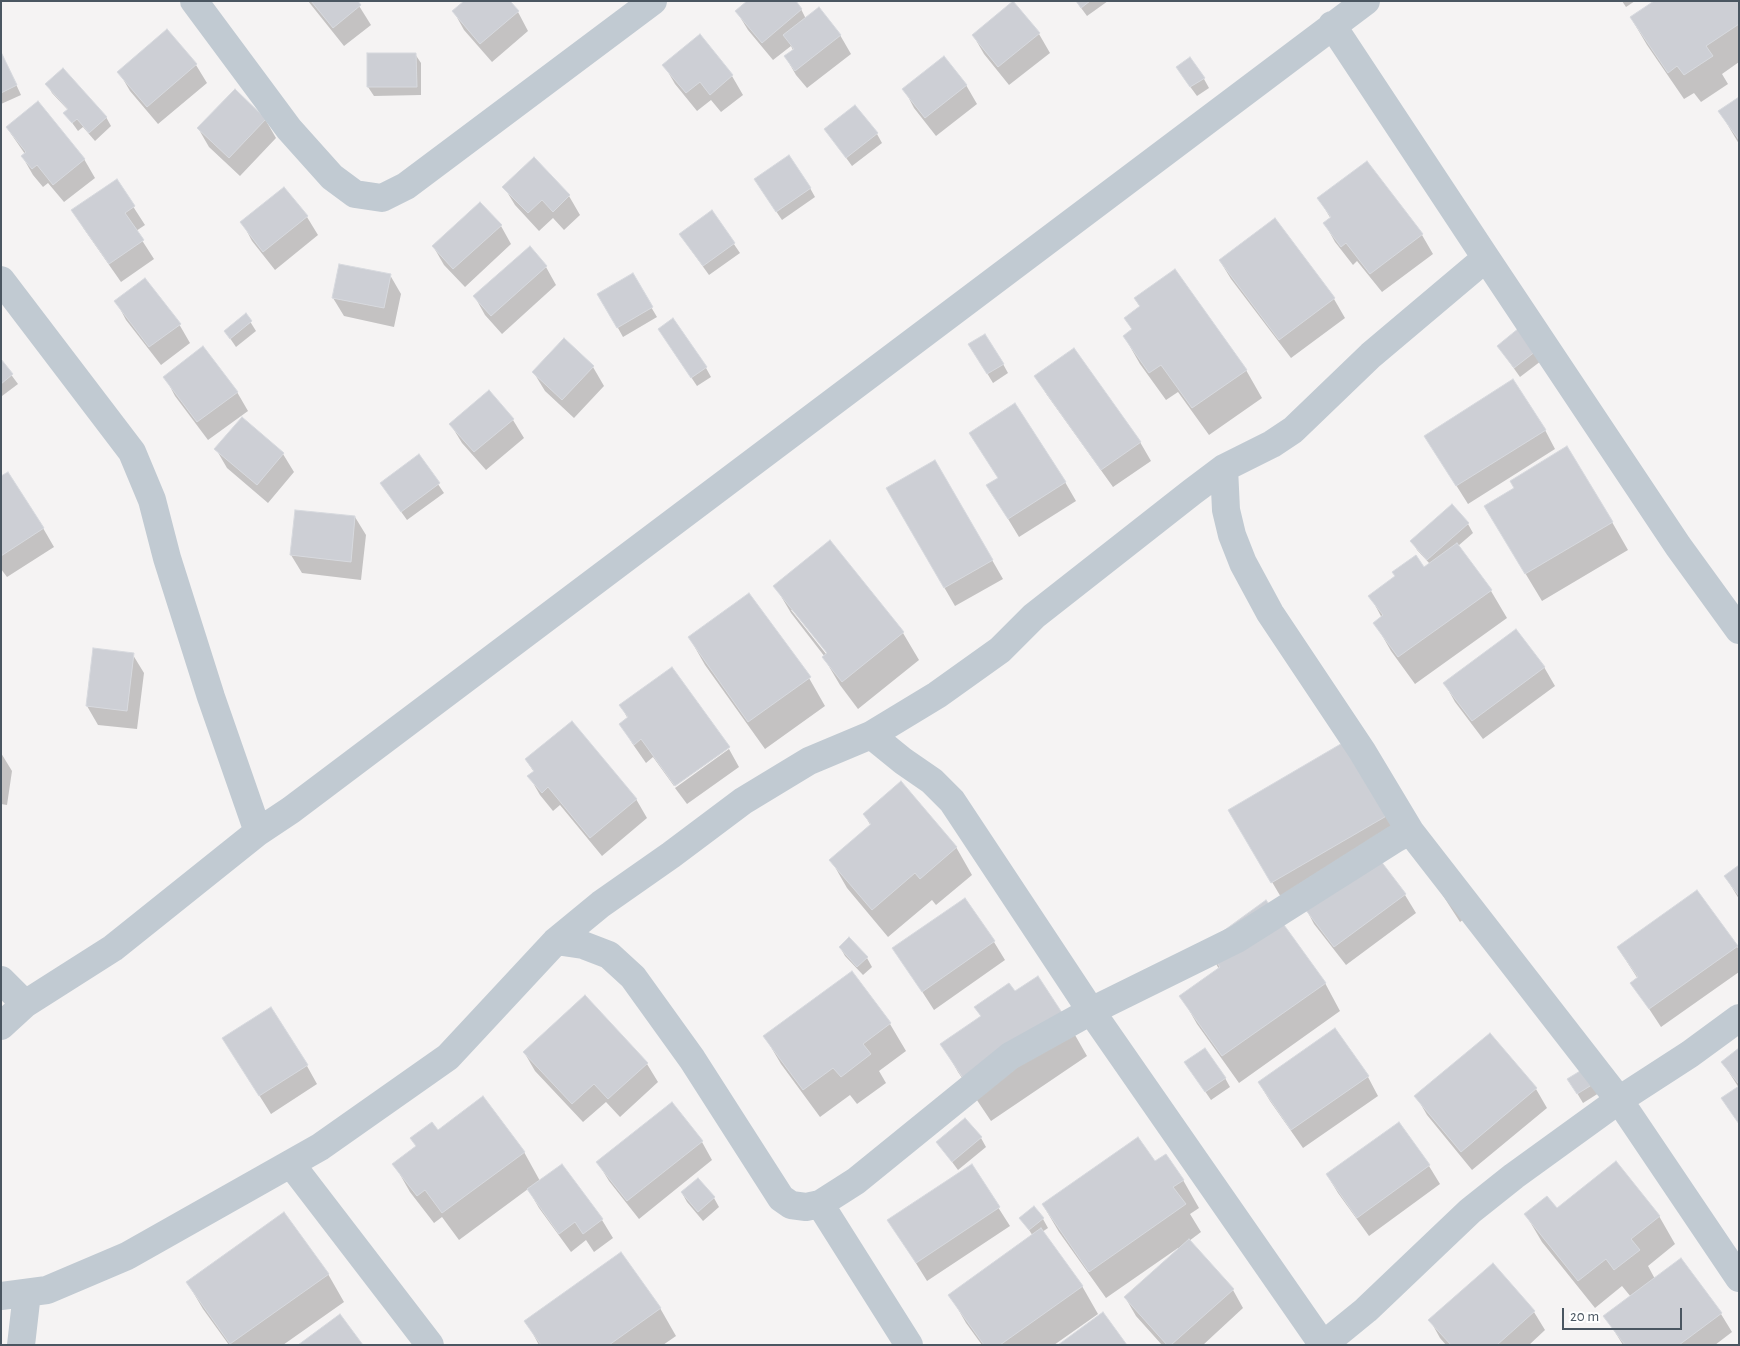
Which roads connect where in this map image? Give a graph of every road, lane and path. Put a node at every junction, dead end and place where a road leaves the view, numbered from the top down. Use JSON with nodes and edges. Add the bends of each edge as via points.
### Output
{"nodes":[{"id":1,"x":194,"y":1,"type":"edge"},
{"id":2,"x":653,"y":1,"type":"edge"},
{"id":3,"x":1357,"y":4,"type":"edge"},
{"id":4,"x":1332,"y":25,"type":"junction"},
{"id":5,"x":1486,"y":258,"type":"junction"},
{"id":6,"x":1,"y":280,"type":"edge"},
{"id":7,"x":1224,"y":468,"type":"junction"},
{"id":8,"x":1739,"y":630,"type":"edge"},
{"id":9,"x":870,"y":735,"type":"junction"},
{"id":10,"x":1410,"y":831,"type":"junction"},
{"id":11,"x":258,"y":832,"type":"junction"},
{"id":12,"x":556,"y":940,"type":"junction"},
{"id":13,"x":1,"y":980,"type":"edge"},
{"id":14,"x":25,"y":1004,"type":"junction"},
{"id":15,"x":1091,"y":1010,"type":"junction"},
{"id":16,"x":1739,"y":1018,"type":"edge"},
{"id":17,"x":1,"y":1026,"type":"edge"},
{"id":18,"x":1619,"y":1100,"type":"junction"},
{"id":19,"x":291,"y":1164,"type":"junction"},
{"id":20,"x":820,"y":1204,"type":"junction"},
{"id":21,"x":1739,"y":1278,"type":"edge"},
{"id":22,"x":14,"y":1294,"type":"edge"},
{"id":23,"x":21,"y":1345,"type":"edge"},
{"id":24,"x":430,"y":1345,"type":"edge"},
{"id":25,"x":909,"y":1345,"type":"edge"},
{"id":26,"x":1323,"y":1345,"type":"edge"}],
"edges":[{"from":1,"to":2,"type":"street","via":[[289,129],[332,176],[356,194],[382,198],[406,186]]},
{"from":3,"to":4,"type":"street"},
{"from":4,"to":5,"type":"street"},
{"from":4,"to":11,"type":"street"},
{"from":5,"to":7,"type":"street","via":[[1371,355],[1293,430]]},
{"from":5,"to":8,"type":"street","via":[[1678,546]]},
{"from":6,"to":11,"type":"street","via":[[132,452],[152,500],[208,688]]},
{"from":7,"to":9,"type":"street","via":[[1034,616],[1000,650],[937,695]]},
{"from":7,"to":10,"type":"street","via":[[1226,510],[1243,563],[1270,613],[1362,751]]},
{"from":9,"to":12,"type":"street","via":[[808,761],[743,801]]},
{"from":9,"to":15,"type":"street","via":[[932,781],[952,801]]},
{"from":10,"to":15,"type":"street","via":[[1238,939]]},
{"from":10,"to":18,"type":"street"},
{"from":11,"to":14,"type":"street","via":[[113,948]]},
{"from":12,"to":19,"type":"street","via":[[448,1057]]},
{"from":12,"to":20,"type":"street","via":[[583,945],[609,955],[633,976],[692,1059],[781,1198],[791,1205],[806,1207]]},
{"from":13,"to":14,"type":"street"},
{"from":14,"to":17,"type":"street"},
{"from":15,"to":20,"type":"street","via":[[1010,1056],[856,1181]]},
{"from":15,"to":26,"type":"street"},
{"from":16,"to":18,"type":"street"},
{"from":18,"to":21,"type":"street"},
{"from":18,"to":26,"type":"street","via":[[1470,1211],[1366,1310]]},
{"from":19,"to":22,"type":"street","via":[[127,1256],[47,1290]]},
{"from":19,"to":24,"type":"street"},
{"from":20,"to":25,"type":"street"},
{"from":22,"to":23,"type":"street"}]}
